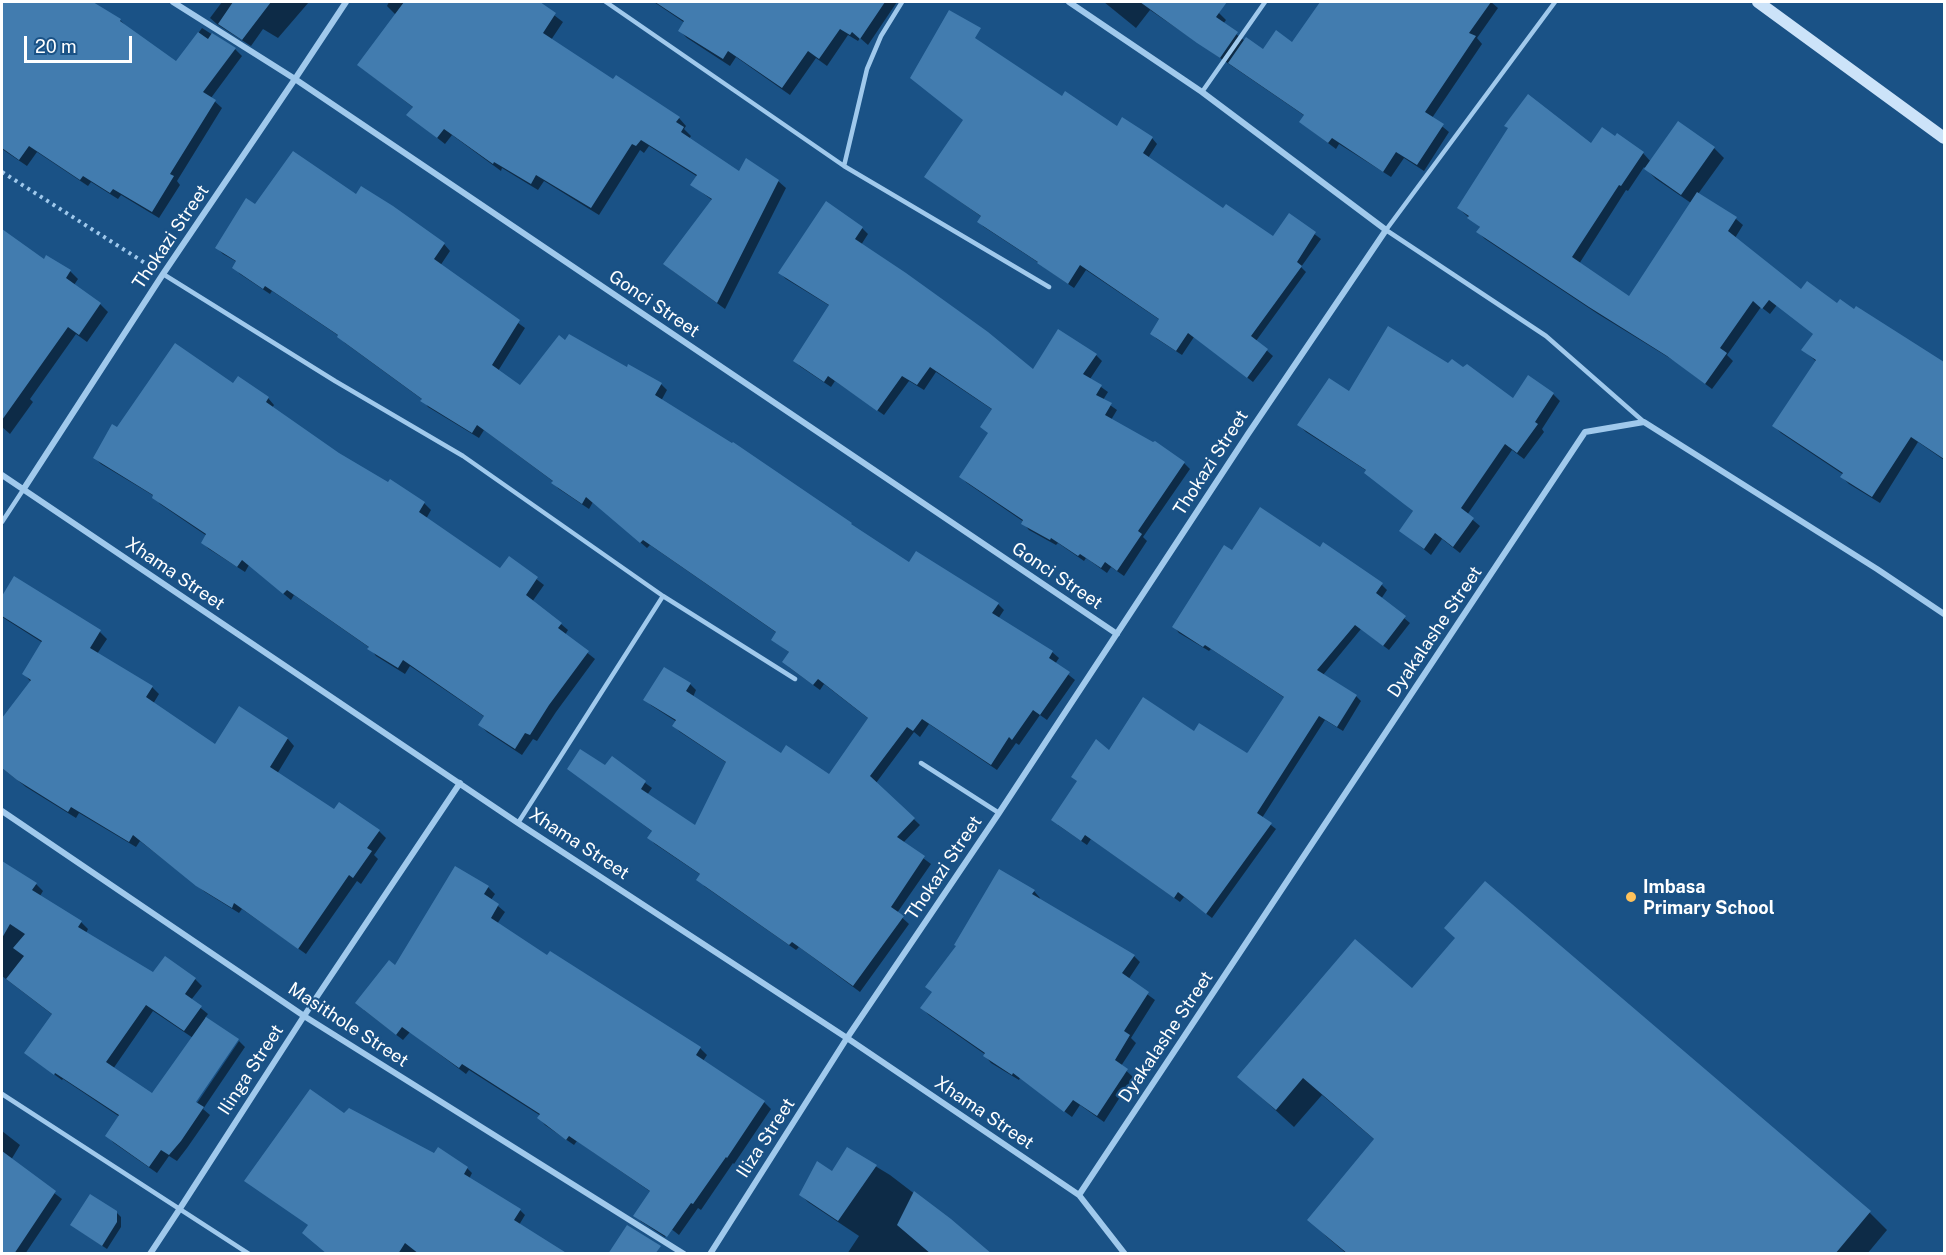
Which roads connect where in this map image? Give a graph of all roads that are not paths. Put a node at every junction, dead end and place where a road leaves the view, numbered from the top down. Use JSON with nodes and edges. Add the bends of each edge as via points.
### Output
{"nodes":[{"id":1,"x":172,"y":2,"type":"edge"},
{"id":2,"x":346,"y":2,"type":"edge"},
{"id":3,"x":606,"y":2,"type":"edge"},
{"id":4,"x":902,"y":2,"type":"edge"},
{"id":5,"x":1069,"y":2,"type":"edge"},
{"id":6,"x":1265,"y":2,"type":"edge"},
{"id":7,"x":1555,"y":2,"type":"edge"},
{"id":8,"x":1758,"y":2,"type":"edge"},
{"id":9,"x":295,"y":80,"type":"junction"},
{"id":10,"x":1202,"y":92,"type":"junction"},
{"id":11,"x":1944,"y":138,"type":"edge"},
{"id":12,"x":844,"y":166,"type":"junction"},
{"id":13,"x":1386,"y":230,"type":"junction"},
{"id":14,"x":163,"y":274,"type":"junction"},
{"id":15,"x":1049,"y":287,"type":"dead end"},
{"id":16,"x":1644,"y":422,"type":"junction"},
{"id":17,"x":2,"y":475,"type":"edge"},
{"id":18,"x":22,"y":490,"type":"junction"},
{"id":19,"x":2,"y":522,"type":"edge"},
{"id":20,"x":663,"y":596,"type":"junction"},
{"id":21,"x":1944,"y":614,"type":"edge"},
{"id":22,"x":1117,"y":634,"type":"junction"},
{"id":23,"x":795,"y":679,"type":"dead end"},
{"id":24,"x":921,"y":763,"type":"dead end"},
{"id":25,"x":460,"y":783,"type":"junction"},
{"id":26,"x":2,"y":811,"type":"edge"},
{"id":27,"x":999,"y":813,"type":"junction"},
{"id":28,"x":518,"y":823,"type":"junction"},
{"id":29,"x":304,"y":1016,"type":"junction"},
{"id":30,"x":847,"y":1038,"type":"junction"},
{"id":31,"x":2,"y":1094,"type":"edge"},
{"id":32,"x":1079,"y":1195,"type":"junction"},
{"id":33,"x":179,"y":1210,"type":"junction"},
{"id":34,"x":150,"y":1254,"type":"edge"},
{"id":35,"x":249,"y":1254,"type":"edge"},
{"id":36,"x":684,"y":1254,"type":"edge"},
{"id":37,"x":710,"y":1254,"type":"edge"},
{"id":38,"x":1125,"y":1254,"type":"edge"}],
"edges":[{"from":1,"to":9,"type":"street","name":"Gonci Street"},
{"from":2,"to":9,"type":"street","name":"Thokazi Street"},
{"from":3,"to":12,"type":"lane"},
{"from":4,"to":12,"type":"lane","via":[[867,69]]},
{"from":5,"to":10,"type":"street"},
{"from":6,"to":10,"type":"lane"},
{"from":7,"to":13,"type":"lane"},
{"from":8,"to":11,"type":"main road"},
{"from":9,"to":14,"type":"street","name":"Thokazi Street"},
{"from":9,"to":22,"type":"street","name":"Gonci Street"},
{"from":10,"to":13,"type":"street"},
{"from":12,"to":15,"type":"lane"},
{"from":13,"to":16,"type":"lane","via":[[1546,336]]},
{"from":13,"to":22,"type":"street","name":"Thokazi Street"},
{"from":14,"to":18,"type":"street","name":"Thokazi Street"},
{"from":14,"to":20,"type":"lane","via":[[463,456]]},
{"from":16,"to":21,"type":"street"},
{"from":16,"to":32,"type":"street","name":"Dyakalashe Street","via":[[1585,432]]},
{"from":17,"to":18,"type":"street","name":"Xhama Street"},
{"from":18,"to":19,"type":"lane"},
{"from":18,"to":25,"type":"street","name":"Xhama Street"},
{"from":20,"to":23,"type":"lane"},
{"from":20,"to":28,"type":"lane"},
{"from":22,"to":27,"type":"street","name":"Thokazi Street"},
{"from":24,"to":27,"type":"lane"},
{"from":25,"to":28,"type":"street","name":"Xhama Street"},
{"from":25,"to":29,"type":"street","name":"Ilinga Street"},
{"from":26,"to":29,"type":"street","name":"Masithole Street"},
{"from":27,"to":30,"type":"street","name":"Thokazi Street"},
{"from":28,"to":30,"type":"street","name":"Xhama Street"},
{"from":29,"to":33,"type":"street","name":"Ilinga Street"},
{"from":29,"to":36,"type":"street","name":"Masithole Street"},
{"from":30,"to":32,"type":"street","name":"Xhama Street"},
{"from":30,"to":37,"type":"street","name":"Iliza Street"},
{"from":31,"to":33,"type":"lane"},
{"from":32,"to":38,"type":"street","name":"Xhama Street"},
{"from":33,"to":34,"type":"street","name":"Ilinga Street"},
{"from":33,"to":35,"type":"lane"}]}
